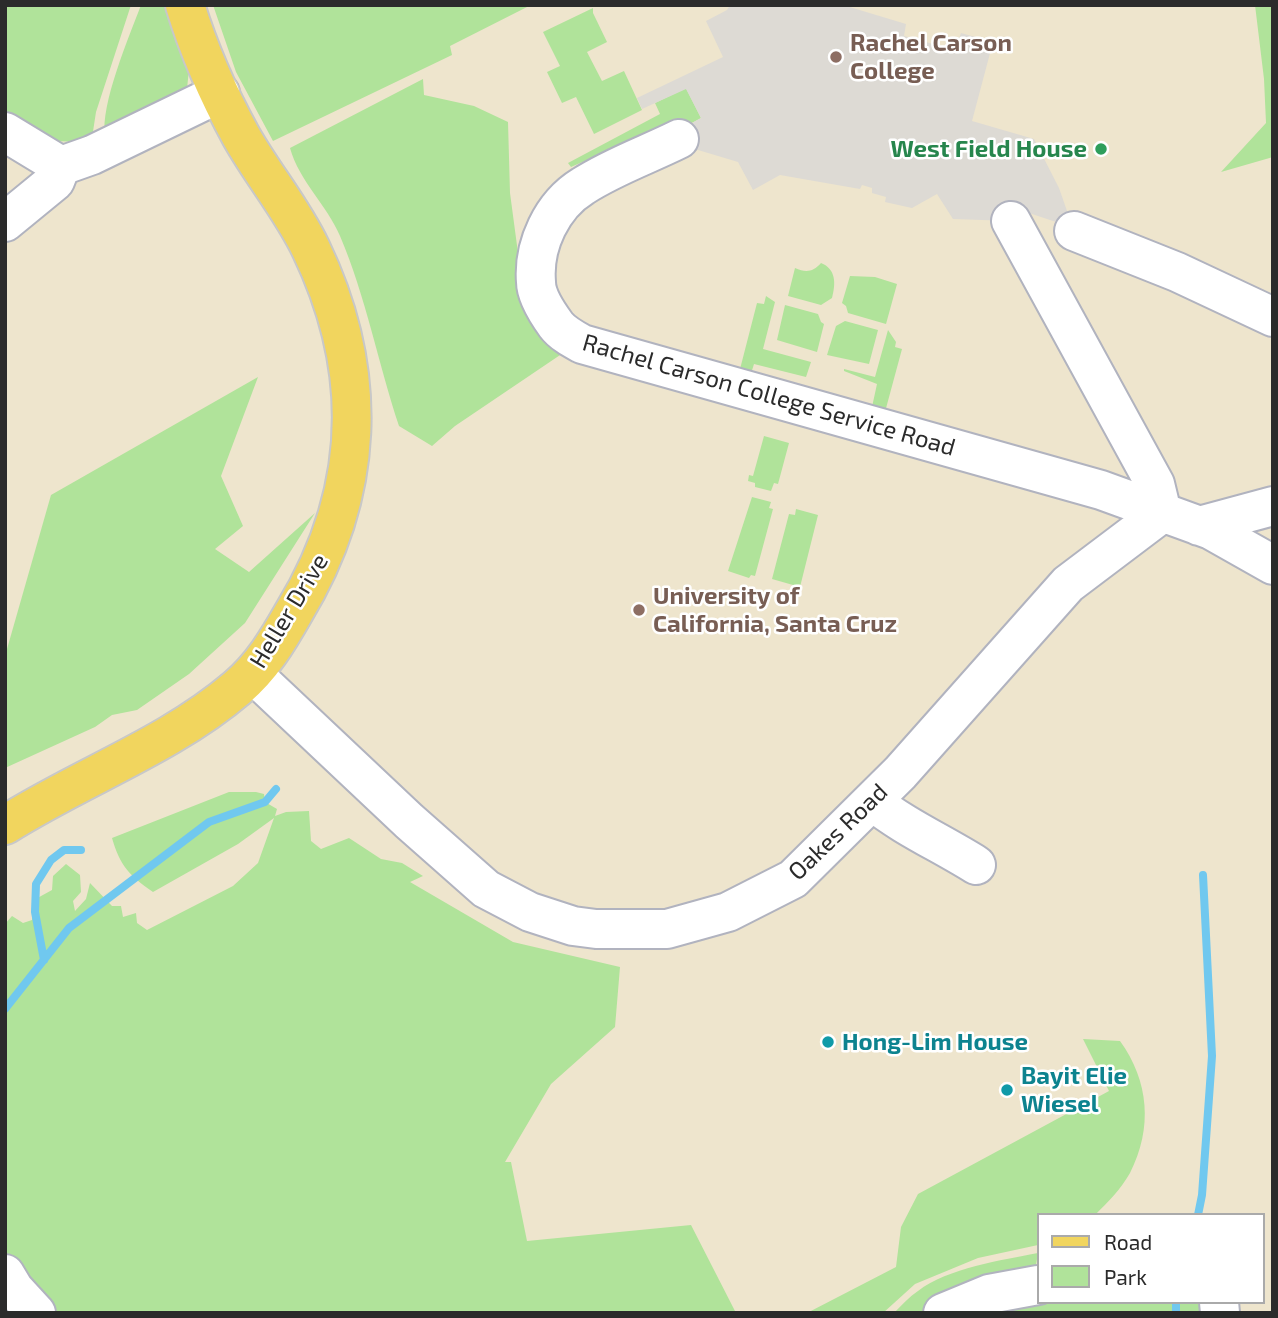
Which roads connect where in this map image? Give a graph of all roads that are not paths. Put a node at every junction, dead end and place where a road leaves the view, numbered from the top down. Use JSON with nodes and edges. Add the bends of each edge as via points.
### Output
{"nodes":[{"id":1,"x":185,"y":5,"type":"edge"},
{"id":2,"x":220,"y":93,"type":"junction"},
{"id":3,"x":5,"y":132,"type":"edge"},
{"id":4,"x":680,"y":139,"type":"dead end"},
{"id":5,"x":61,"y":166,"type":"junction"},
{"id":6,"x":1011,"y":221,"type":"dead end"},
{"id":7,"x":5,"y":222,"type":"edge"},
{"id":8,"x":1074,"y":231,"type":"dead end"},
{"id":9,"x":1273,"y":317,"type":"edge"},
{"id":10,"x":1273,"y":506,"type":"edge"},
{"id":11,"x":1161,"y":513,"type":"junction"},
{"id":12,"x":1199,"y":526,"type":"junction"},
{"id":13,"x":1273,"y":565,"type":"edge"},
{"id":14,"x":253,"y":674,"type":"junction"},
{"id":15,"x":872,"y":801,"type":"junction"},
{"id":16,"x":5,"y":824,"type":"edge"},
{"id":17,"x":976,"y":865,"type":"dead end"},
{"id":18,"x":5,"y":1274,"type":"edge"},
{"id":19,"x":1036,"y":1285,"type":"edge"},
{"id":20,"x":36,"y":1313,"type":"edge"},
{"id":21,"x":943,"y":1313,"type":"edge"}],
"edges":[{"from":1,"to":2,"type":"main road","name":"Heller Drive","via":[[202,58]]},
{"from":2,"to":5,"type":"street"},
{"from":2,"to":14,"type":"main road","name":"Heller Drive","via":[[310,248],[337,316],[351,402],[352,450],[333,532],[300,603]]},
{"from":3,"to":5,"type":"street"},
{"from":4,"to":11,"type":"street","name":"Rachel Carson College Service Road","via":[[583,185],[552,217],[539,250],[536,284],[557,328],[582,344],[1101,490]]},
{"from":5,"to":7,"type":"street","via":[[55,181]]},
{"from":6,"to":11,"type":"street","via":[[1155,484]]},
{"from":8,"to":9,"type":"street"},
{"from":10,"to":12,"type":"street"},
{"from":11,"to":12,"type":"street","name":"Rachel Carson College Service Road"},
{"from":11,"to":15,"type":"street","name":"Oakes Road","via":[[1068,584]]},
{"from":12,"to":13,"type":"street","name":"Rachel Carson College Service Road"},
{"from":14,"to":15,"type":"street","name":"Oakes Road","via":[[486,889],[530,912],[573,926],[667,929],[728,912],[793,879]]},
{"from":14,"to":16,"type":"main road","name":"Heller Drive","via":[[194,719]]},
{"from":15,"to":17,"type":"street"},
{"from":18,"to":20,"type":"street"},
{"from":19,"to":21,"type":"street","via":[[989,1294]]}]}
